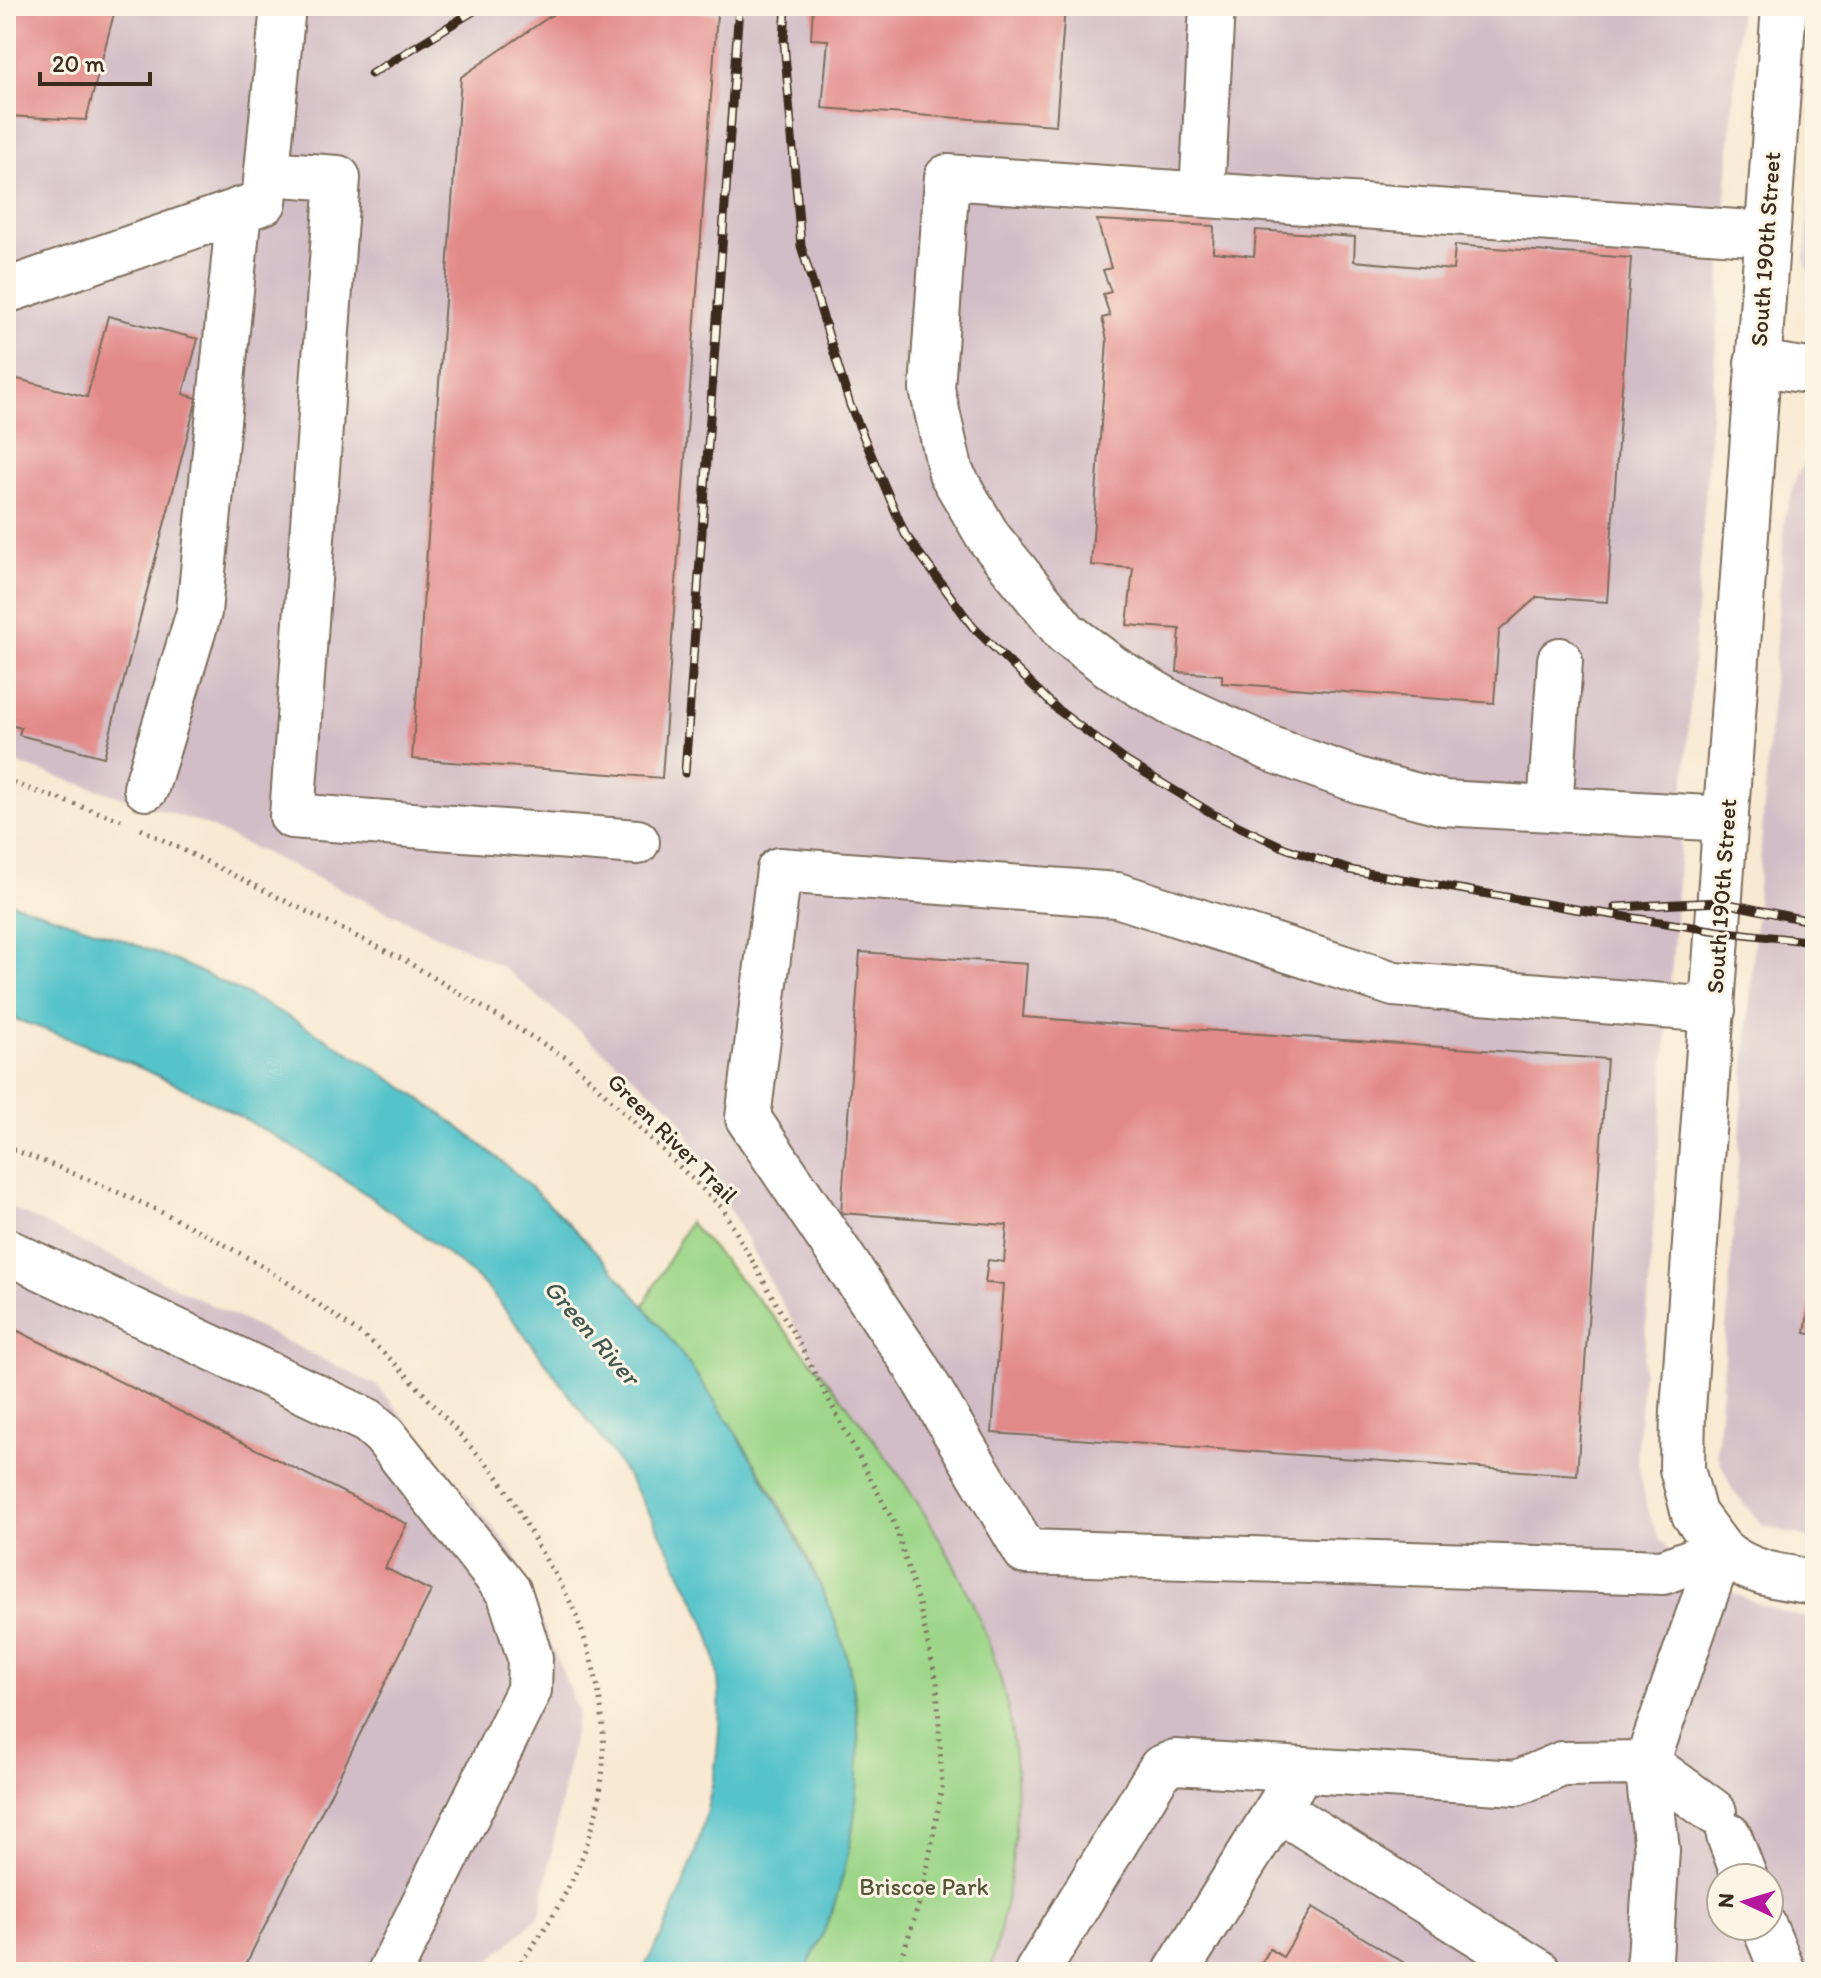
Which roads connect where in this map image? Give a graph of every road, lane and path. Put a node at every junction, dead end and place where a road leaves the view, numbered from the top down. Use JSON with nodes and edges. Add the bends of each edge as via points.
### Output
{"nodes":[{"id":1,"x":1212,"y":6,"type":"edge"},
{"id":2,"x":1784,"y":6,"type":"edge"},
{"id":3,"x":283,"y":15,"type":"edge"},
{"id":4,"x":267,"y":173,"type":"junction"},
{"id":5,"x":1202,"y":194,"type":"junction"},
{"id":6,"x":239,"y":210,"type":"junction"},
{"id":7,"x":1766,"y":234,"type":"junction"},
{"id":8,"x":6,"y":291,"type":"edge"},
{"id":9,"x":1757,"y":363,"type":"junction"},
{"id":10,"x":1815,"y":372,"type":"edge"},
{"id":11,"x":1560,"y":660,"type":"dead end"},
{"id":12,"x":6,"y":781,"type":"edge"},
{"id":13,"x":146,"y":788,"type":"dead end"},
{"id":14,"x":1550,"y":809,"type":"junction"},
{"id":15,"x":1726,"y":819,"type":"junction"},
{"id":16,"x":637,"y":842,"type":"dead end"},
{"id":17,"x":1713,"y":1010,"type":"junction"},
{"id":18,"x":6,"y":1251,"type":"edge"},
{"id":19,"x":1721,"y":1550,"type":"junction"},
{"id":20,"x":1815,"y":1582,"type":"edge"},
{"id":21,"x":1647,"y":1763,"type":"junction"},
{"id":22,"x":1303,"y":1769,"type":"junction"},
{"id":23,"x":1278,"y":1809,"type":"junction"},
{"id":24,"x":1738,"y":1862,"type":"edge"},
{"id":25,"x":1771,"y":1942,"type":"edge"},
{"id":26,"x":390,"y":1972,"type":"edge"},
{"id":27,"x":897,"y":1972,"type":"edge"},
{"id":28,"x":1037,"y":1972,"type":"edge"},
{"id":29,"x":1176,"y":1972,"type":"edge"},
{"id":30,"x":1539,"y":1972,"type":"edge"},
{"id":31,"x":1647,"y":1972,"type":"edge"},
{"id":32,"x":1783,"y":1972,"type":"edge"}],
"edges":[{"from":1,"to":5,"type":"street"},
{"from":2,"to":7,"type":"street","name":"South 190th Street"},
{"from":3,"to":4,"type":"street"},
{"from":4,"to":6,"type":"street","via":[[264,202]]},
{"from":4,"to":16,"type":"street","via":[[338,178],[292,816]]},
{"from":5,"to":7,"type":"street"},
{"from":5,"to":14,"type":"street","via":[[947,177],[932,389],[951,473],[989,538],[1066,633],[1173,704],[1276,751],[1360,781],[1444,803]]},
{"from":6,"to":8,"type":"street"},
{"from":6,"to":13,"type":"street","via":[[199,612]]},
{"from":7,"to":9,"type":"street","name":"South 190th Street"},
{"from":9,"to":10,"type":"street"},
{"from":9,"to":15,"type":"street","name":"South 190th Street"},
{"from":11,"to":14,"type":"street"},
{"from":12,"to":27,"type":"path","name":"Green River Trail","via":[[130,823],[406,961],[570,1060],[723,1209],[895,1525],[937,1683],[942,1788],[922,1895]]},
{"from":14,"to":15,"type":"street"},
{"from":15,"to":17,"type":"street","name":"South 190th Street"},
{"from":17,"to":19,"type":"street","name":"South 190th Street","via":[[1682,1469],[1694,1514]]},
{"from":17,"to":19,"type":"street","via":[[1394,984],[1117,895],[779,870],[748,1118],[915,1365],[1026,1552],[1663,1572]]},
{"from":18,"to":26,"type":"street","via":[[368,1421],[509,1592],[530,1658],[529,1690]]},
{"from":19,"to":20,"type":"street","via":[[1736,1563],[1769,1575]]},
{"from":19,"to":21,"type":"street"},
{"from":21,"to":22,"type":"street","via":[[1562,1764],[1517,1783]]},
{"from":21,"to":24,"type":"street","via":[[1722,1824]]},
{"from":21,"to":31,"type":"street","via":[[1657,1850]]},
{"from":22,"to":23,"type":"street"},
{"from":22,"to":28,"type":"street","via":[[1175,1762],[1161,1768]]},
{"from":23,"to":29,"type":"street"},
{"from":23,"to":30,"type":"street"},
{"from":25,"to":32,"type":"street"}]}
